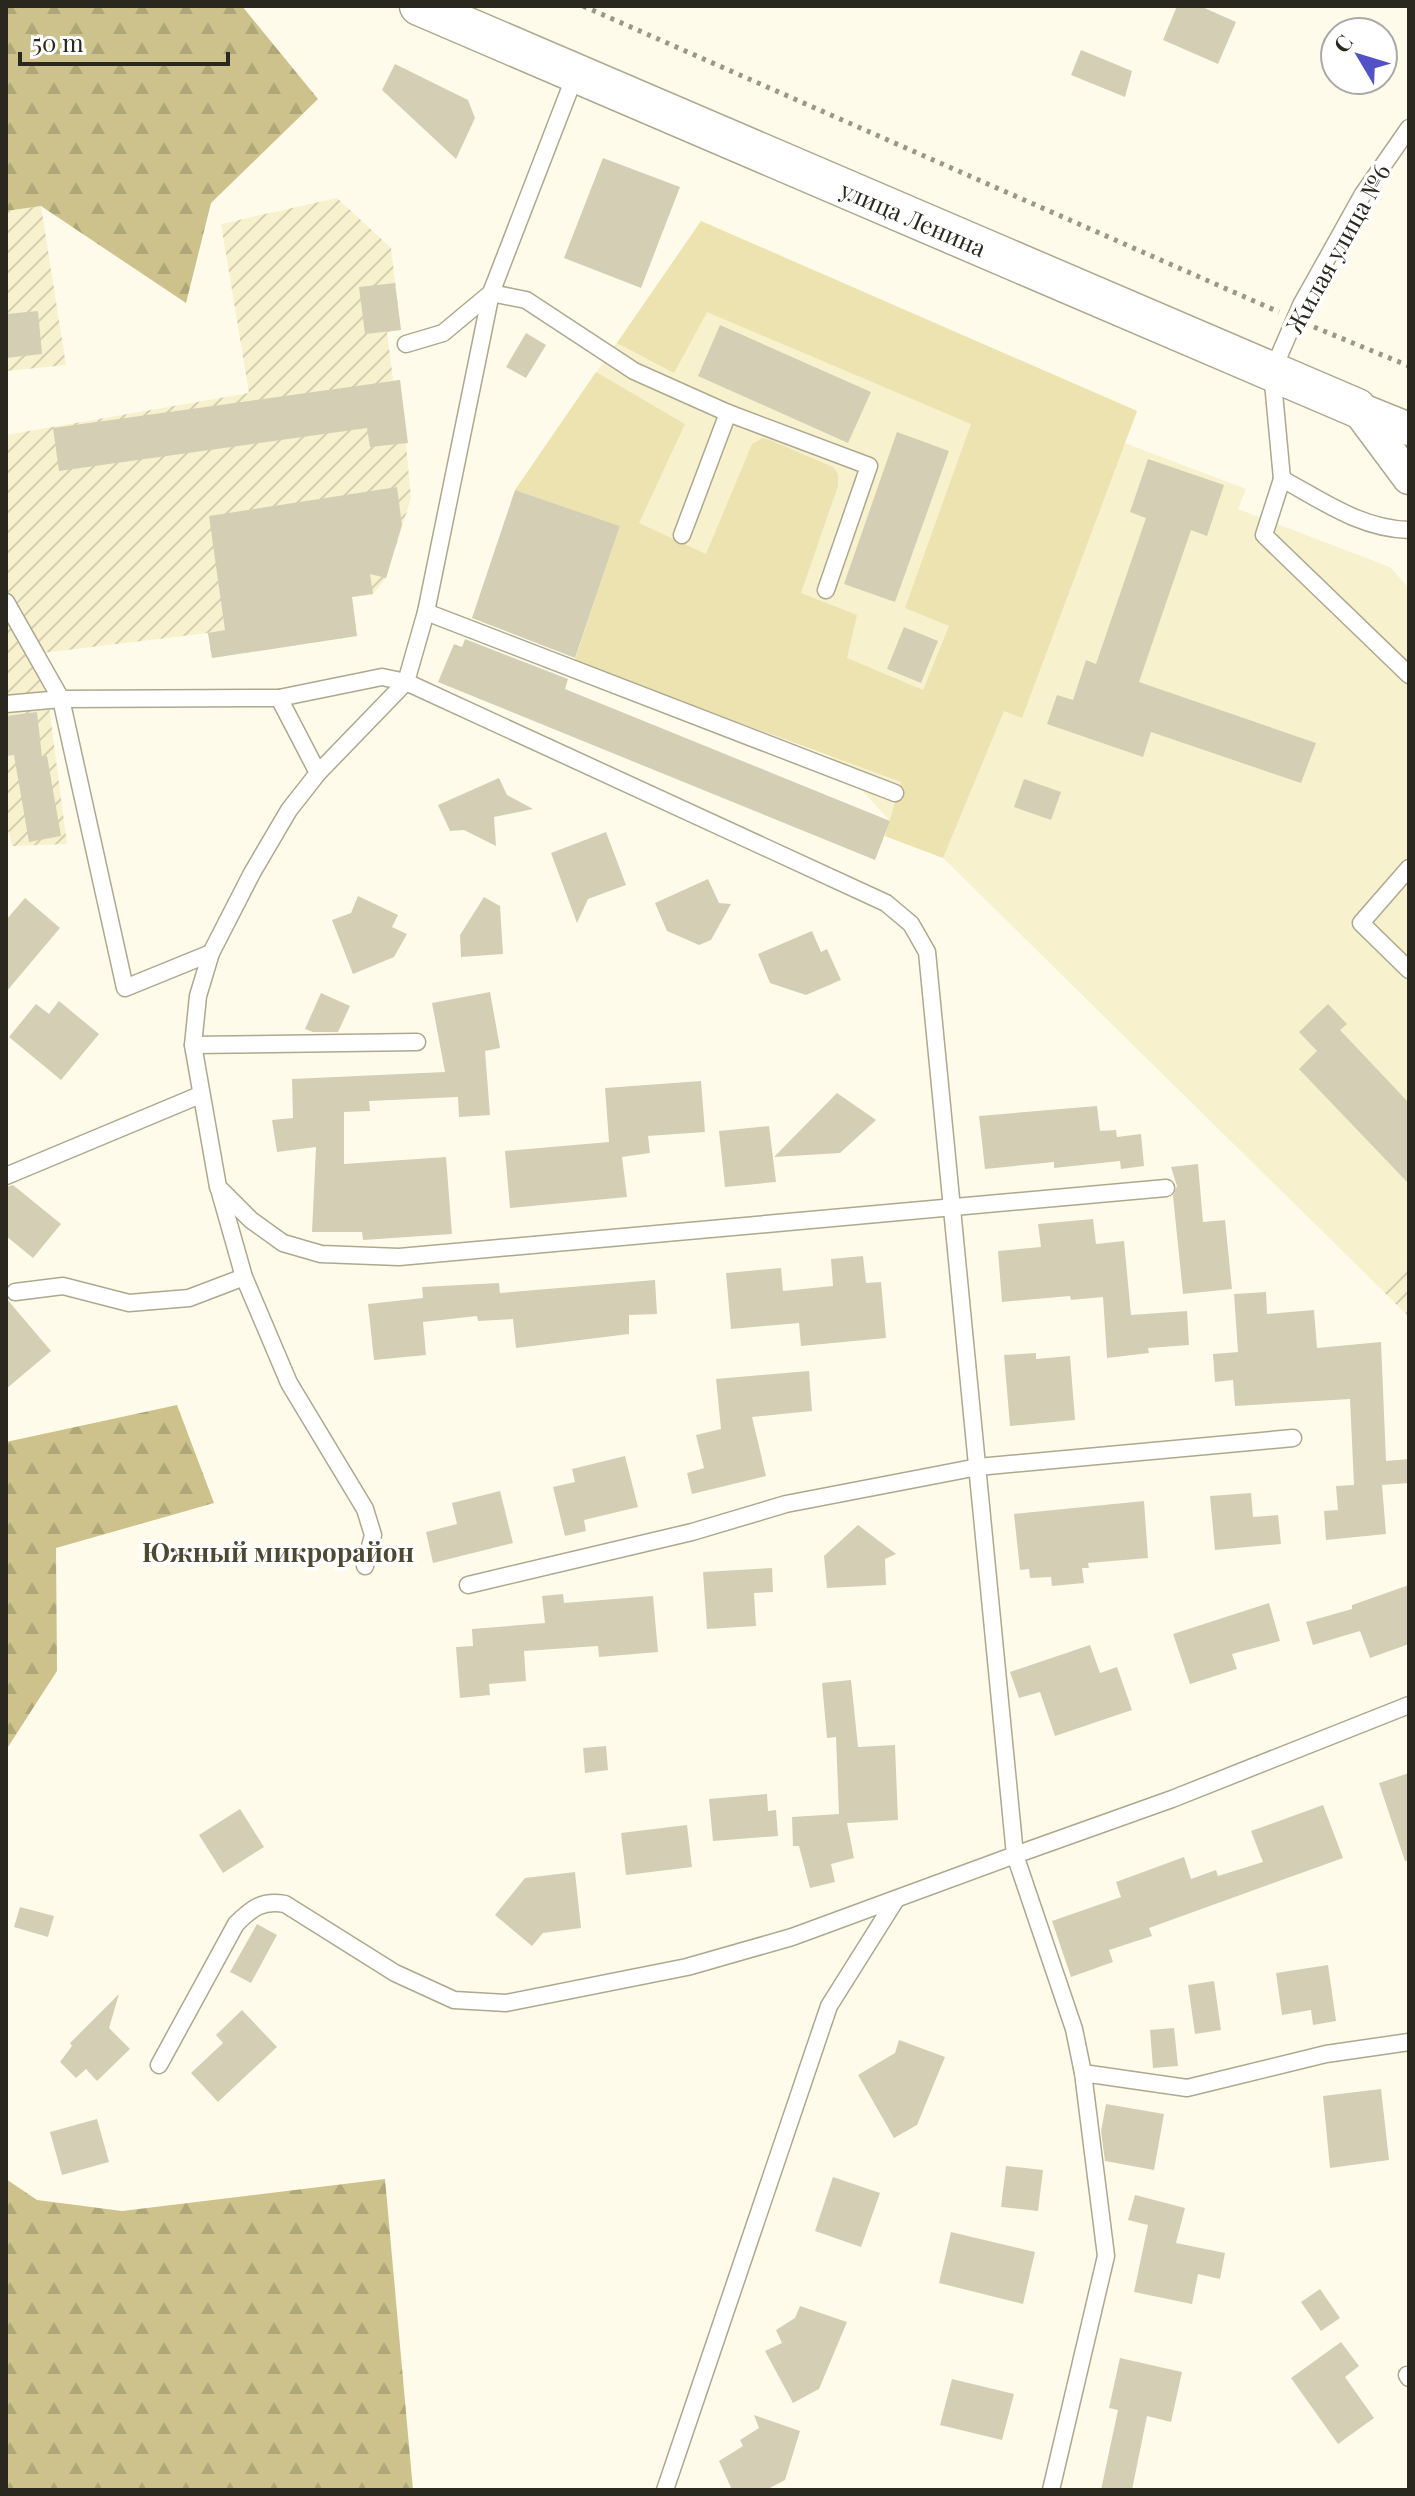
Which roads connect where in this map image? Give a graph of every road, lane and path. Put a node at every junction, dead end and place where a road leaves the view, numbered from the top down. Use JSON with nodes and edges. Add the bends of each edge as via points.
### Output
{"nodes":[{"id":1,"x":419,"y":6,"type":"edge"},
{"id":2,"x":583,"y":6,"type":"edge"},
{"id":3,"x":576,"y":73,"type":"junction"},
{"id":4,"x":1409,"y":128,"type":"edge"},
{"id":5,"x":491,"y":293,"type":"junction"},
{"id":6,"x":1295,"y":319,"type":"junction"},
{"id":7,"x":406,"y":344,"type":"dead end"},
{"id":8,"x":1409,"y":366,"type":"edge"},
{"id":9,"x":1272,"y":372,"type":"junction"},
{"id":10,"x":1357,"y":408,"type":"junction"},
{"id":11,"x":728,"y":413,"type":"junction"},
{"id":12,"x":1409,"y":429,"type":"edge"},
{"id":13,"x":1409,"y":478,"type":"edge"},
{"id":14,"x":1282,"y":479,"type":"junction"},
{"id":15,"x":1409,"y":530,"type":"edge"},
{"id":16,"x":682,"y":535,"type":"dead end"},
{"id":17,"x":826,"y":590,"type":"dead end"},
{"id":18,"x":6,"y":602,"type":"edge"},
{"id":19,"x":426,"y":612,"type":"junction"},
{"id":20,"x":1409,"y":675,"type":"edge"},
{"id":21,"x":406,"y":682,"type":"junction"},
{"id":22,"x":279,"y":698,"type":"junction"},
{"id":23,"x":61,"y":699,"type":"junction"},
{"id":24,"x":6,"y":704,"type":"edge"},
{"id":25,"x":318,"y":773,"type":"junction"},
{"id":26,"x":895,"y":793,"type":"dead end"},
{"id":27,"x":1409,"y":868,"type":"edge"},
{"id":28,"x":211,"y":953,"type":"junction"},
{"id":29,"x":1409,"y":970,"type":"edge"},
{"id":30,"x":417,"y":1042,"type":"dead end"},
{"id":31,"x":193,"y":1045,"type":"junction"},
{"id":32,"x":200,"y":1095,"type":"junction"},
{"id":33,"x":6,"y":1176,"type":"edge"},
{"id":34,"x":218,"y":1187,"type":"junction"},
{"id":35,"x":1166,"y":1188,"type":"dead end"},
{"id":36,"x":952,"y":1207,"type":"junction"},
{"id":37,"x":244,"y":1277,"type":"junction"},
{"id":38,"x":15,"y":1292,"type":"dead end"},
{"id":39,"x":1293,"y":1438,"type":"dead end"},
{"id":40,"x":978,"y":1467,"type":"junction"},
{"id":41,"x":365,"y":1566,"type":"dead end"},
{"id":42,"x":468,"y":1585,"type":"dead end"},
{"id":43,"x":1409,"y":1705,"type":"edge"},
{"id":44,"x":1015,"y":1855,"type":"junction"},
{"id":45,"x":895,"y":1901,"type":"junction"},
{"id":46,"x":1409,"y":2042,"type":"edge"},
{"id":47,"x":159,"y":2065,"type":"dead end"},
{"id":48,"x":1083,"y":2073,"type":"junction"},
{"id":49,"x":665,"y":2490,"type":"edge"},
{"id":50,"x":1051,"y":2490,"type":"edge"}],
"edges":[{"from":1,"to":3,"type":"street","name":"улица Ленина"},
{"from":2,"to":6,"type":"path"},
{"from":3,"to":5,"type":"lane"},
{"from":3,"to":9,"type":"street","name":"улица Ленина"},
{"from":4,"to":6,"type":"lane","name":"Жилая улица №6","via":[[1363,194]]},
{"from":5,"to":7,"type":"lane","via":[[443,333]]},
{"from":5,"to":11,"type":"lane","via":[[526,300],[608,356]]},
{"from":5,"to":19,"type":"lane"},
{"from":6,"to":8,"type":"path"},
{"from":6,"to":9,"type":"lane","name":"Жилая улица №6"},
{"from":9,"to":10,"type":"street","name":"улица Ленина"},
{"from":9,"to":14,"type":"lane"},
{"from":10,"to":12,"type":"street","name":"улица Ленина"},
{"from":10,"to":13,"type":"street"},
{"from":11,"to":16,"type":"lane"},
{"from":11,"to":17,"type":"lane","via":[[869,466]]},
{"from":14,"to":15,"type":"lane","via":[[1357,520]]},
{"from":14,"to":20,"type":"lane","via":[[1264,535]]},
{"from":18,"to":23,"type":"lane"},
{"from":19,"to":21,"type":"lane"},
{"from":19,"to":26,"type":"lane"},
{"from":21,"to":22,"type":"lane","via":[[382,677]]},
{"from":21,"to":25,"type":"lane"},
{"from":21,"to":36,"type":"lane","via":[[886,903],[911,924],[927,952]]},
{"from":22,"to":23,"type":"lane"},
{"from":22,"to":25,"type":"lane"},
{"from":23,"to":24,"type":"lane"},
{"from":23,"to":28,"type":"lane","via":[[125,988]]},
{"from":25,"to":28,"type":"lane","via":[[282,823]]},
{"from":27,"to":29,"type":"lane","via":[[1361,923]]},
{"from":28,"to":31,"type":"lane","via":[[198,996]]},
{"from":30,"to":31,"type":"lane"},
{"from":31,"to":32,"type":"lane"},
{"from":32,"to":33,"type":"lane"},
{"from":32,"to":34,"type":"lane"},
{"from":34,"to":36,"type":"lane","via":[[283,1243],[321,1254],[399,1257]]},
{"from":34,"to":37,"type":"lane"},
{"from":35,"to":36,"type":"lane"},
{"from":36,"to":40,"type":"lane"},
{"from":37,"to":38,"type":"lane","via":[[189,1298],[129,1303],[63,1286]]},
{"from":37,"to":41,"type":"lane","via":[[289,1383],[365,1509],[373,1535]]},
{"from":39,"to":40,"type":"lane"},
{"from":40,"to":42,"type":"lane","via":[[786,1504]]},
{"from":40,"to":44,"type":"lane"},
{"from":43,"to":44,"type":"lane"},
{"from":44,"to":45,"type":"lane"},
{"from":44,"to":48,"type":"lane","via":[[1074,2029]]},
{"from":45,"to":47,"type":"lane","via":[[687,1967],[506,2003],[454,2000],[395,1973],[272,1901],[253,1907],[236,1924]]},
{"from":45,"to":49,"type":"lane","via":[[829,2006]]},
{"from":46,"to":48,"type":"lane","via":[[1326,2054],[1187,2088]]},
{"from":48,"to":50,"type":"lane","via":[[1106,2256]]}]}
